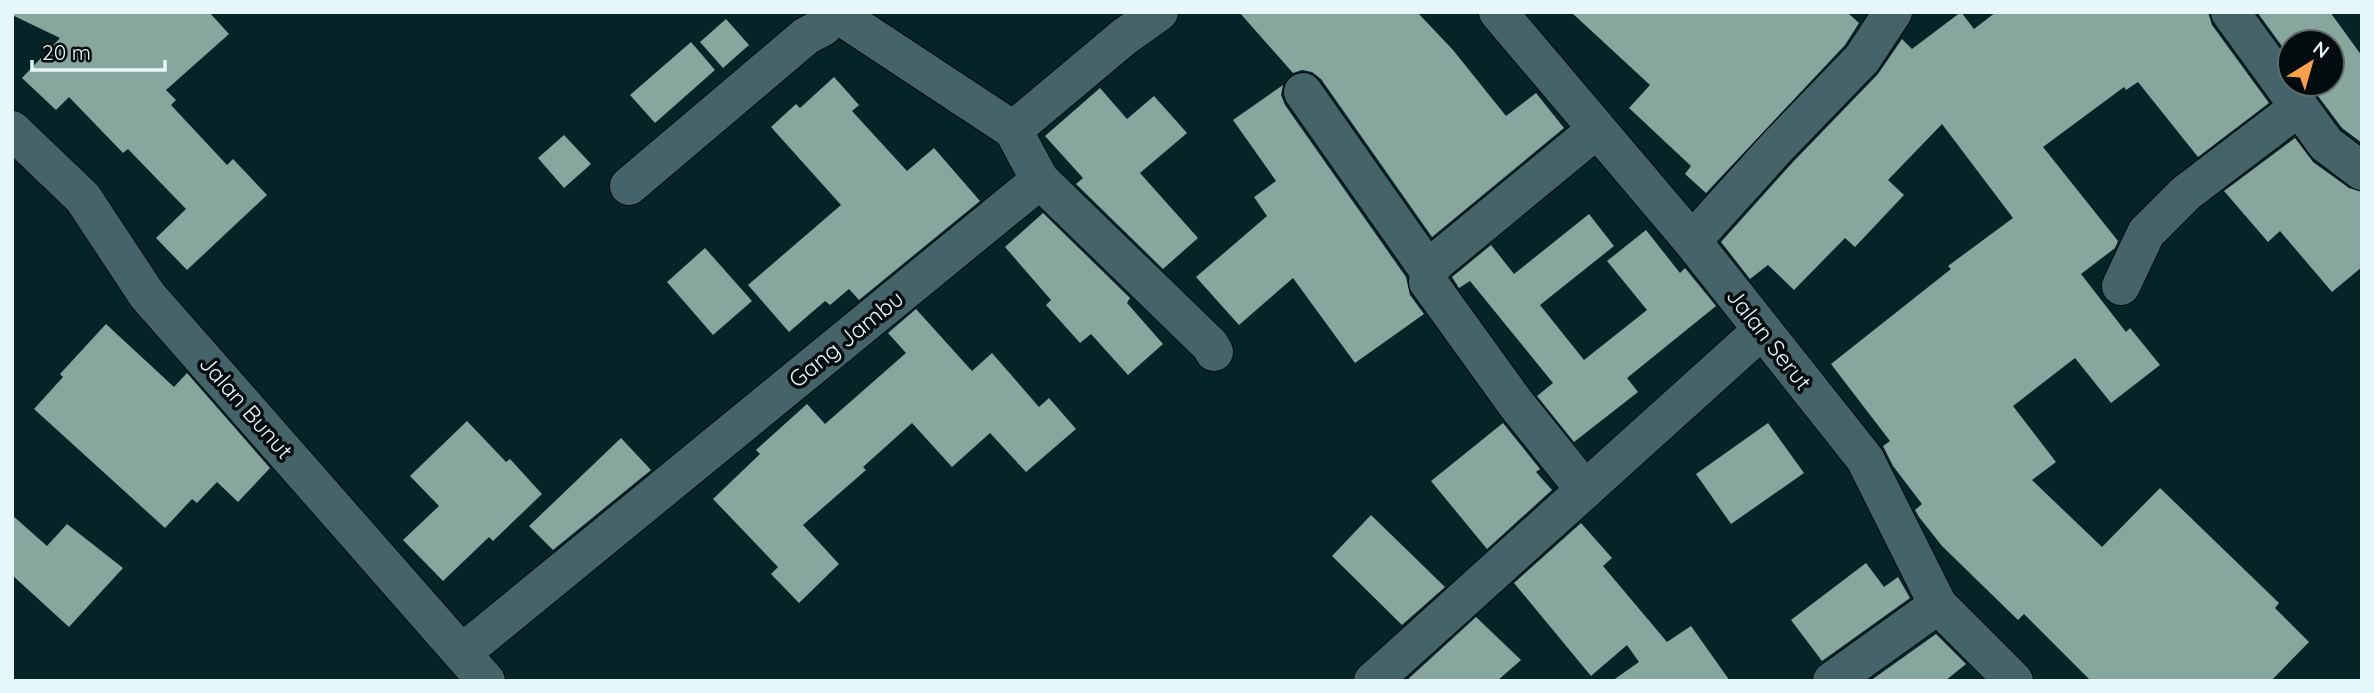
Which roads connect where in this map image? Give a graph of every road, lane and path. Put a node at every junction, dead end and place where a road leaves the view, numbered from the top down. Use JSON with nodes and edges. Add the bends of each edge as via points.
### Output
{"nodes":[{"id":1,"x":834,"y":12,"type":"edge"},
{"id":2,"x":1159,"y":12,"type":"edge"},
{"id":3,"x":1498,"y":12,"type":"edge"},
{"id":4,"x":1893,"y":12,"type":"edge"},
{"id":5,"x":2230,"y":12,"type":"edge"},
{"id":6,"x":1303,"y":92,"type":"dead end"},
{"id":7,"x":2299,"y":107,"type":"junction"},
{"id":8,"x":12,"y":130,"type":"edge"},
{"id":9,"x":1013,"y":130,"type":"junction"},
{"id":10,"x":1596,"y":130,"type":"junction"},
{"id":11,"x":2362,"y":171,"type":"edge"},
{"id":12,"x":1040,"y":180,"type":"junction"},
{"id":13,"x":629,"y":186,"type":"dead end"},
{"id":14,"x":1692,"y":241,"type":"junction"},
{"id":15,"x":1430,"y":271,"type":"junction"},
{"id":16,"x":2121,"y":286,"type":"dead end"},
{"id":17,"x":1762,"y":330,"type":"junction"},
{"id":18,"x":1214,"y":352,"type":"dead end"},
{"id":19,"x":1585,"y":490,"type":"junction"},
{"id":20,"x":1938,"y":605,"type":"junction"},
{"id":21,"x":474,"y":667,"type":"edge"},
{"id":22,"x":1373,"y":681,"type":"edge"},
{"id":23,"x":1832,"y":681,"type":"edge"},
{"id":24,"x":2014,"y":681,"type":"edge"}],
"edges":[{"from":1,"to":9,"type":"street"},
{"from":1,"to":13,"type":"street","via":[[823,27],[806,36]]},
{"from":2,"to":9,"type":"street"},
{"from":3,"to":10,"type":"street","name":"Jalan Serut"},
{"from":4,"to":14,"type":"street","via":[[1862,59]]},
{"from":5,"to":7,"type":"street"},
{"from":6,"to":15,"type":"street"},
{"from":7,"to":11,"type":"street","via":[[2326,144]]},
{"from":7,"to":16,"type":"street","via":[[2186,194],[2146,233]]},
{"from":8,"to":21,"type":"street","name":"Jalan Bunut","via":[[83,198],[147,295]]},
{"from":9,"to":12,"type":"street"},
{"from":10,"to":14,"type":"street","name":"Jalan Serut"},
{"from":10,"to":15,"type":"street"},
{"from":12,"to":18,"type":"street"},
{"from":12,"to":21,"type":"street","name":"Gang Jambu"},
{"from":14,"to":17,"type":"street","name":"Jalan Serut"},
{"from":15,"to":19,"type":"street","via":[[1428,282]]},
{"from":17,"to":19,"type":"street"},
{"from":17,"to":20,"type":"street","name":"Jalan Serut","via":[[1865,460]]},
{"from":19,"to":22,"type":"street"},
{"from":20,"to":23,"type":"street"},
{"from":20,"to":24,"type":"street","name":"Jalan Serut"}]}
